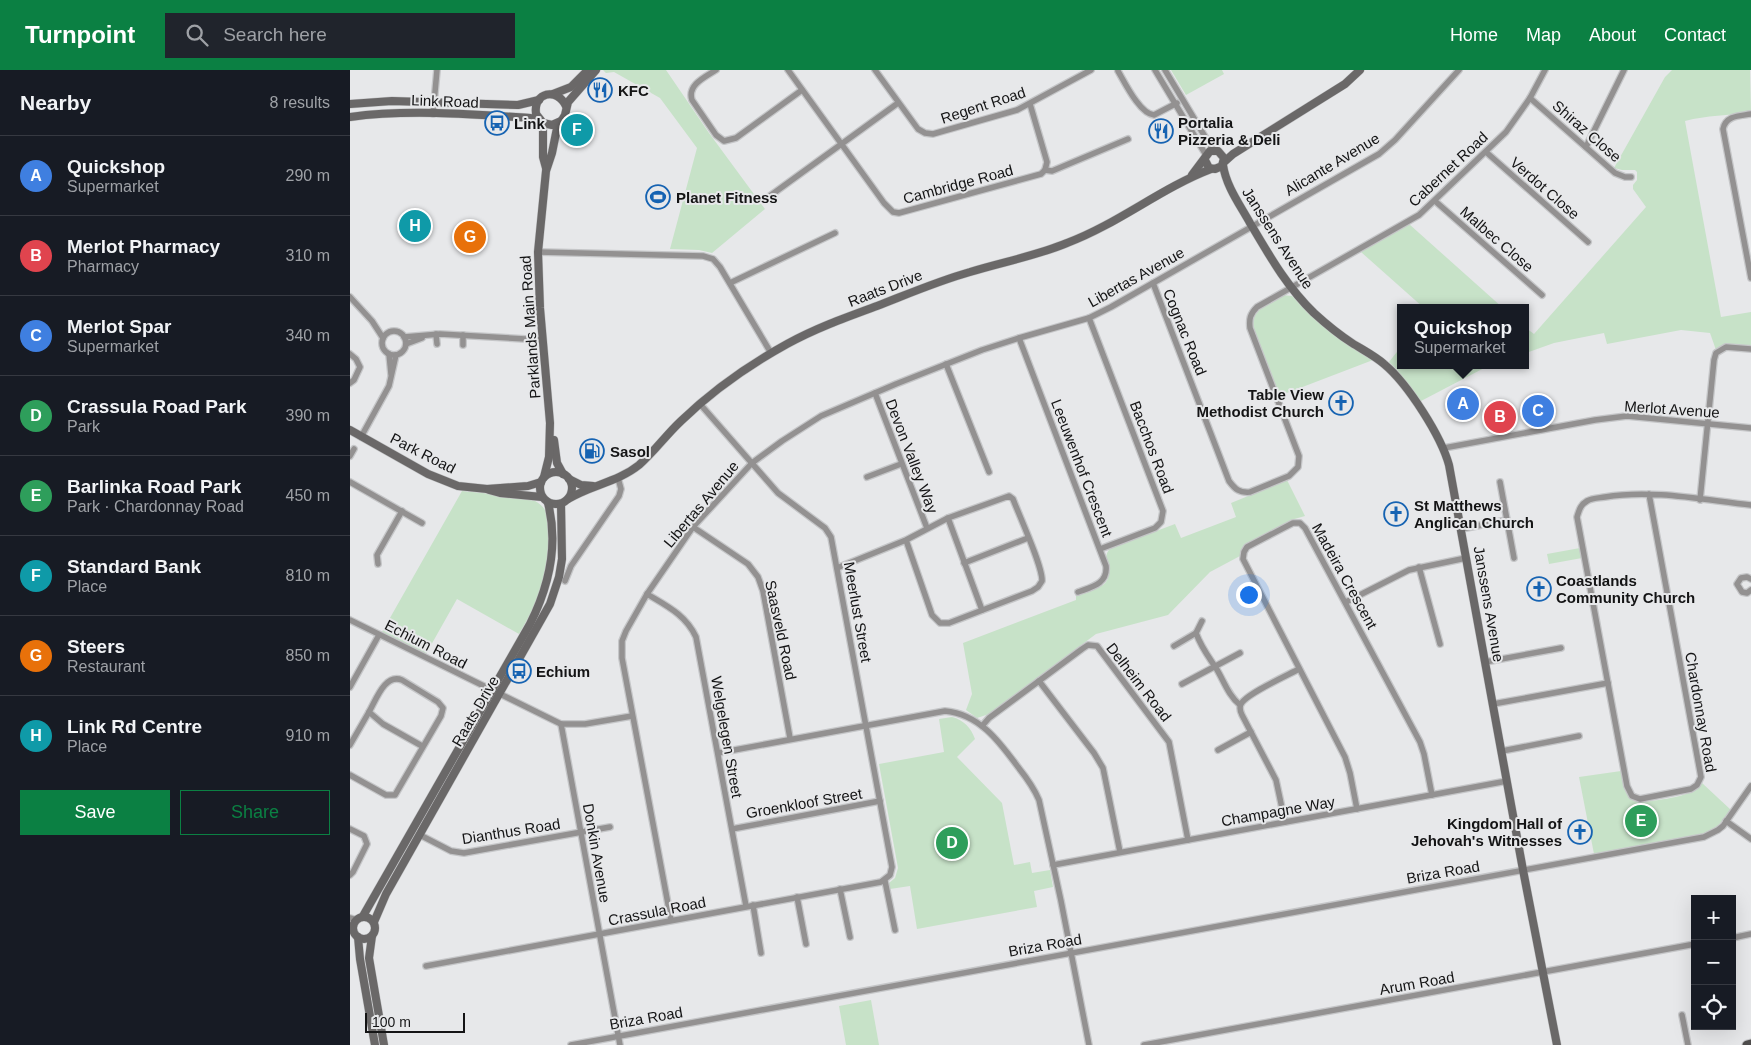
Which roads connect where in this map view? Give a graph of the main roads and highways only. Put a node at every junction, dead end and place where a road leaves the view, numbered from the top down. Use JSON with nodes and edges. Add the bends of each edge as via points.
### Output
{"nodes":[{"id":1,"x":1751,"y":1044,"type":"edge"},
{"id":2,"x":1747,"y":1045,"type":"edge"}],
"edges":[{"from":1,"to":2,"type":"main road"}]}
